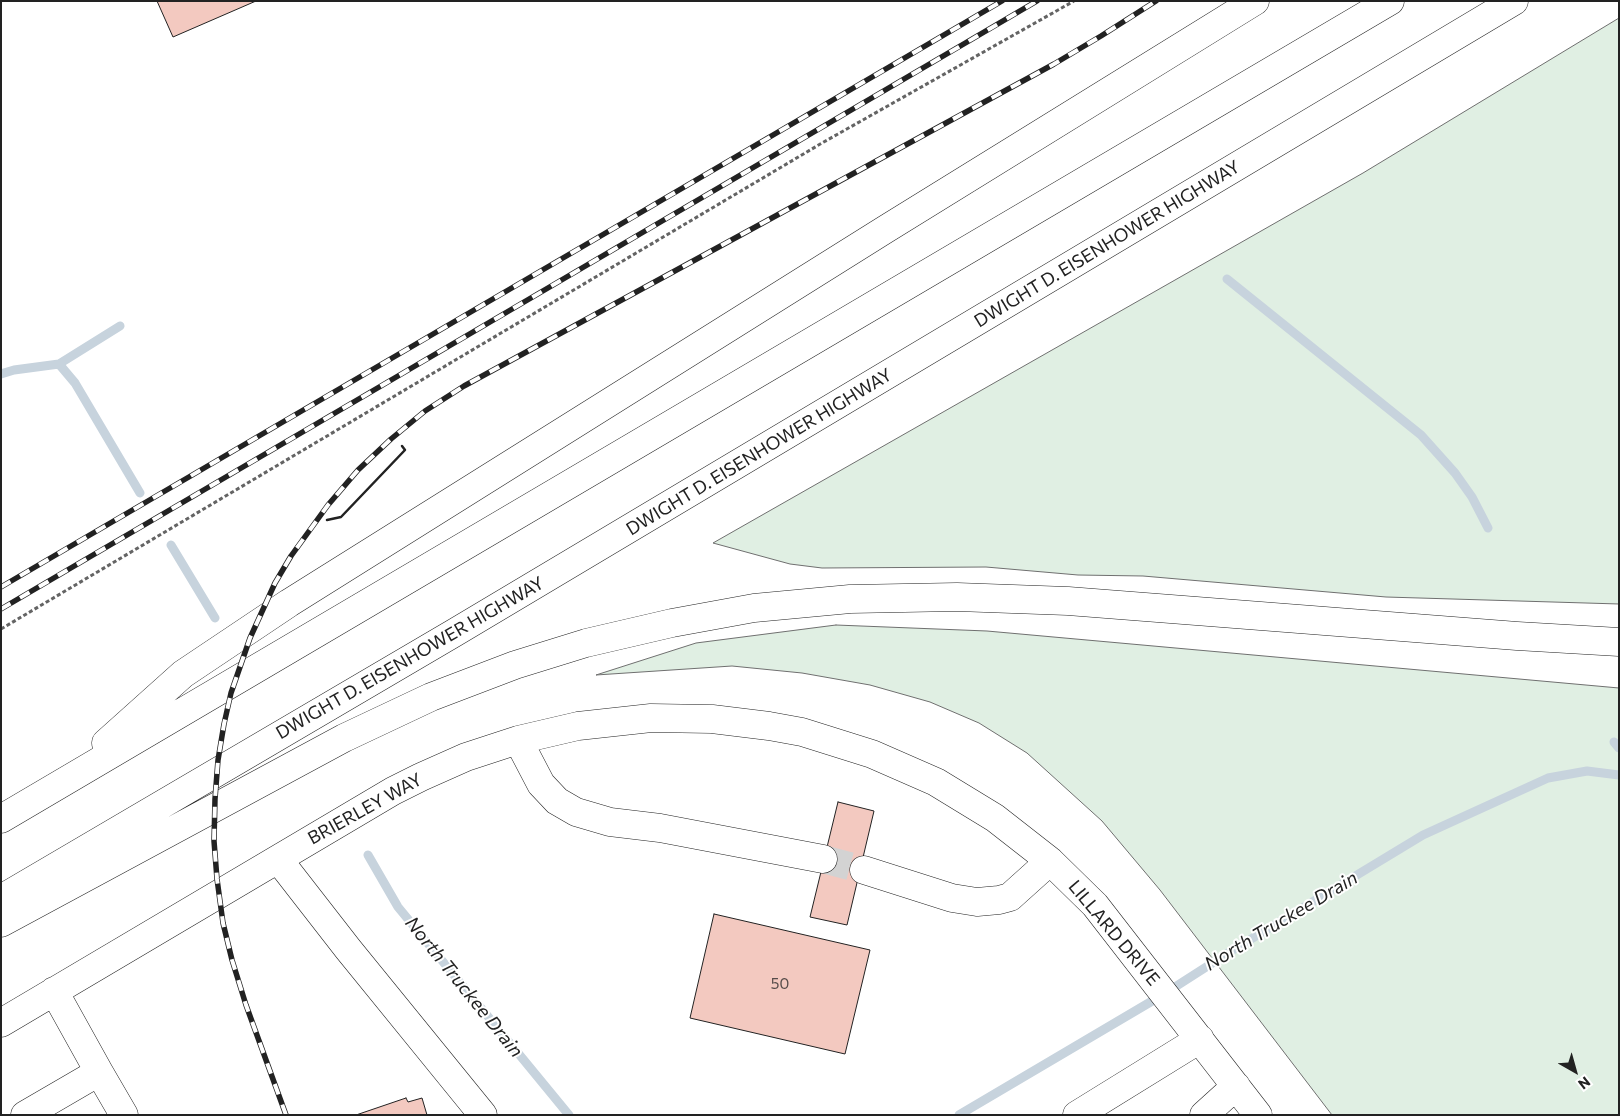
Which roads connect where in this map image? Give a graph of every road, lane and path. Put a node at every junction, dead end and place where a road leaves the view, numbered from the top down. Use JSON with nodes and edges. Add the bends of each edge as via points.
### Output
{"nodes":[{"id":1,"x":1074,"y":1,"type":"edge"},
{"id":2,"x":1255,"y":1,"type":"edge"},
{"id":3,"x":1390,"y":1,"type":"edge"},
{"id":4,"x":1514,"y":1,"type":"edge"},
{"id":5,"x":1,"y":629,"type":"edge"},
{"id":6,"x":1619,"y":642,"type":"edge"},
{"id":7,"x":769,"y":726,"type":"joint"},
{"id":8,"x":518,"y":740,"type":"junction"},
{"id":9,"x":63,"y":782,"type":"junction"},
{"id":10,"x":1,"y":819,"type":"edge"},
{"id":11,"x":278,"y":859,"type":"junction"},
{"id":12,"x":823,"y":859,"type":"tunnel mouth"},
{"id":13,"x":1050,"y":861,"type":"junction"},
{"id":14,"x":864,"y":870,"type":"tunnel mouth"},
{"id":15,"x":1,"y":899,"type":"edge"},
{"id":16,"x":1,"y":924,"type":"edge"},
{"id":17,"x":54,"y":991,"type":"junction"},
{"id":18,"x":1,"y":1022,"type":"edge"},
{"id":19,"x":1200,"y":1039,"type":"junction"},
{"id":20,"x":99,"y":1072,"type":"junction"},
{"id":21,"x":1236,"y":1086,"type":"junction"},
{"id":22,"x":25,"y":1115,"type":"edge"},
{"id":23,"x":124,"y":1115,"type":"edge"},
{"id":24,"x":483,"y":1115,"type":"edge"},
{"id":25,"x":1078,"y":1115,"type":"edge"},
{"id":26,"x":1204,"y":1115,"type":"edge"},
{"id":27,"x":1258,"y":1115,"type":"edge"}],
"edges":[{"from":1,"to":5,"type":"path","via":[[814,148]]},
{"from":2,"to":9,"type":"main road","via":[[289,604],[183,674]]},
{"from":3,"to":9,"type":"main road"},
{"from":4,"to":15,"type":"main road","name":"DWIGHT D. EISENHOWER HIGHWAY"},
{"from":6,"to":16,"type":"main road","via":[[994,598],[850,599],[754,608],[586,643],[515,665],[431,697],[344,738]]},
{"from":7,"to":8,"type":"main road","name":"BRIERLEY WAY","via":[[712,719],[651,718],[578,726]]},
{"from":7,"to":13,"type":"main road","name":"LILLARD DRIVE","via":[[802,732],[872,754],[936,782],[996,818]]},
{"from":8,"to":11,"type":"main road","name":"BRIERLEY WAY","via":[[466,757],[421,777]]},
{"from":8,"to":12,"type":"main road","via":[[541,784],[557,802],[576,812],[610,822],[660,828]]},
{"from":9,"to":10,"type":"main road"},
{"from":11,"to":17,"type":"main road","name":"BRIERLEY WAY"},
{"from":11,"to":24,"type":"main road"},
{"from":13,"to":14,"type":"main road","via":[[1010,897],[977,902],[952,898]]},
{"from":13,"to":19,"type":"main road","name":"LILLARD DRIVE","via":[[1095,905]]},
{"from":17,"to":18,"type":"main road","name":"BRIERLEY WAY"},
{"from":17,"to":20,"type":"main road"},
{"from":19,"to":21,"type":"main road","name":"LILLARD DRIVE"},
{"from":19,"to":25,"type":"main road"},
{"from":20,"to":22,"type":"main road"},
{"from":20,"to":23,"type":"main road"},
{"from":21,"to":26,"type":"main road"},
{"from":21,"to":27,"type":"main road","name":"LILLARD DRIVE"}]}
